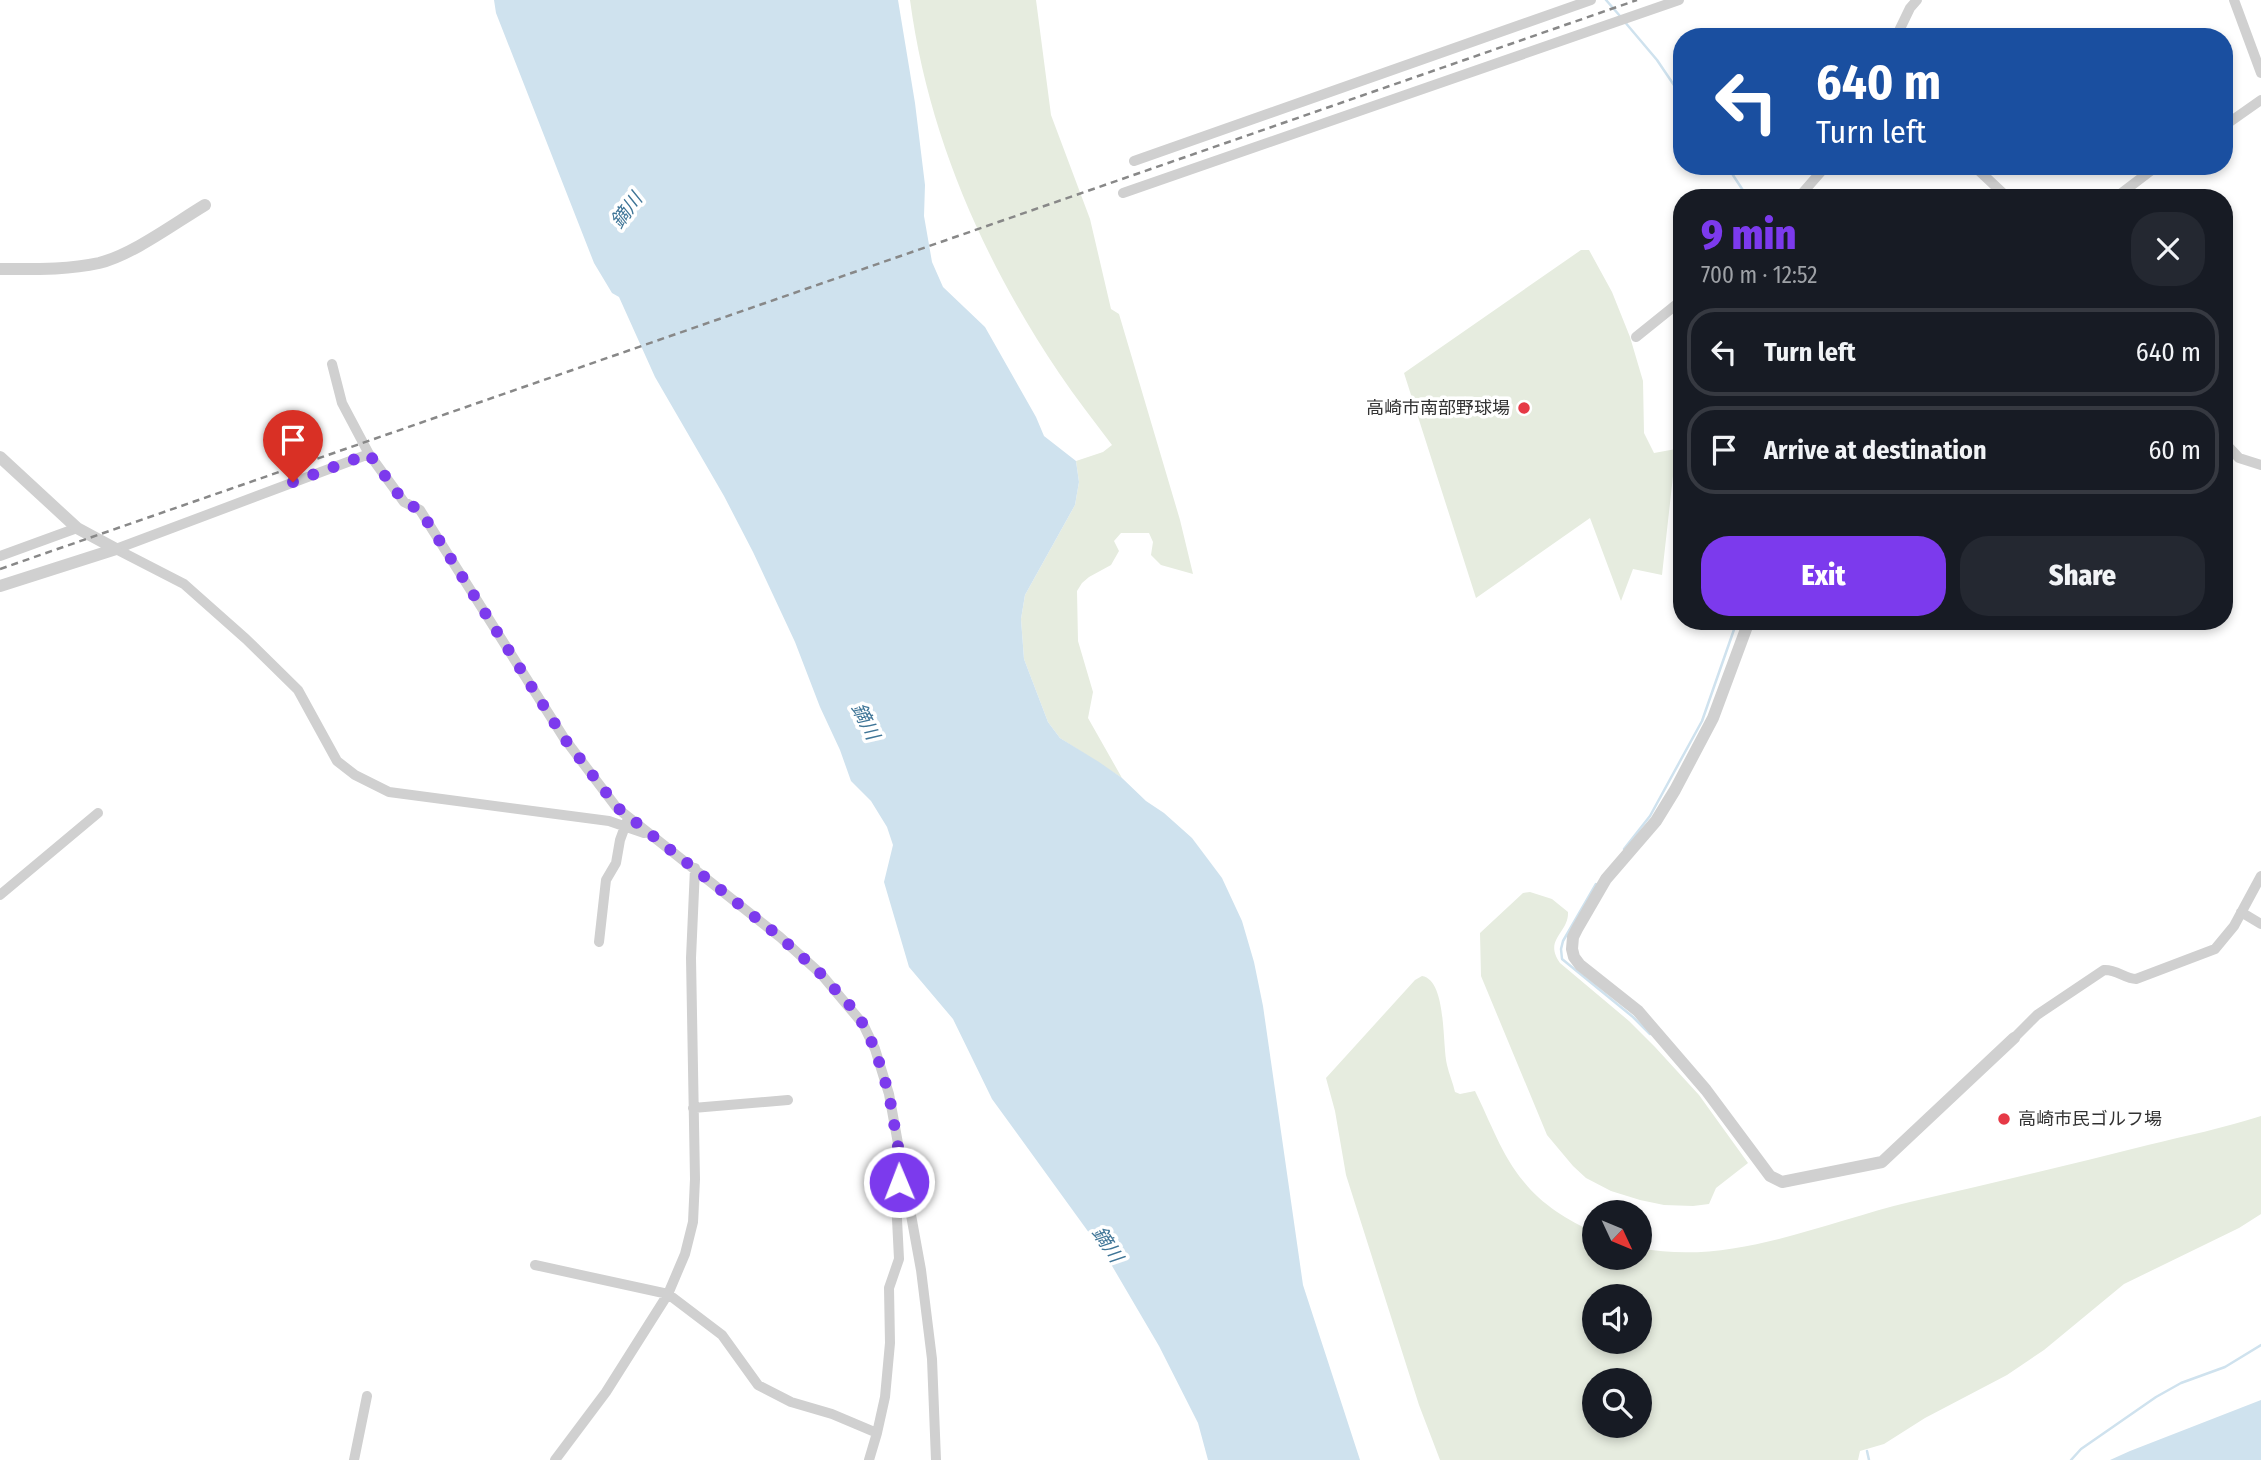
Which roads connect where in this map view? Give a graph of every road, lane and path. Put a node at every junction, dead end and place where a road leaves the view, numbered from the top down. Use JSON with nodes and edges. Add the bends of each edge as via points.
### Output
{"nodes":[{"id":1,"x":1591,"y":0,"type":"edge"},
{"id":2,"x":1679,"y":0,"type":"edge"},
{"id":3,"x":1917,"y":0,"type":"edge"},
{"id":4,"x":2234,"y":0,"type":"edge"},
{"id":5,"x":1900,"y":28,"type":"edge"},
{"id":6,"x":2261,"y":73,"type":"edge"},
{"id":7,"x":2261,"y":100,"type":"edge"},
{"id":8,"x":2233,"y":120,"type":"edge"},
{"id":9,"x":1134,"y":161,"type":"dead end"},
{"id":10,"x":1818,"y":175,"type":"edge"},
{"id":11,"x":1984,"y":175,"type":"edge"},
{"id":12,"x":2145,"y":175,"type":"edge"},
{"id":13,"x":1806,"y":189,"type":"edge"},
{"id":14,"x":1998,"y":189,"type":"edge"},
{"id":15,"x":2127,"y":189,"type":"edge"},
{"id":16,"x":1124,"y":193,"type":"dead end"},
{"id":17,"x":205,"y":205,"type":"dead end"},
{"id":18,"x":0,"y":269,"type":"edge"},
{"id":19,"x":1673,"y":307,"type":"edge"},
{"id":20,"x":1636,"y":337,"type":"dead end"},
{"id":21,"x":332,"y":364,"type":"dead end"},
{"id":22,"x":2233,"y":452,"type":"edge"},
{"id":23,"x":369,"y":454,"type":"junction"},
{"id":24,"x":0,"y":457,"type":"edge"},
{"id":25,"x":2261,"y":465,"type":"edge"},
{"id":26,"x":77,"y":528,"type":"junction"},
{"id":27,"x":116,"y":549,"type":"junction"},
{"id":28,"x":0,"y":556,"type":"edge"},
{"id":29,"x":0,"y":586,"type":"edge"},
{"id":30,"x":1746,"y":630,"type":"edge"},
{"id":31,"x":98,"y":813,"type":"dead end"},
{"id":32,"x":627,"y":822,"type":"junction"},
{"id":33,"x":695,"y":868,"type":"junction"},
{"id":34,"x":2261,"y":876,"type":"edge"},
{"id":35,"x":0,"y":895,"type":"edge"},
{"id":36,"x":2241,"y":912,"type":"junction"},
{"id":37,"x":2261,"y":924,"type":"edge"},
{"id":38,"x":599,"y":942,"type":"dead end"},
{"id":39,"x":2014,"y":1038,"type":"joint"},
{"id":40,"x":788,"y":1100,"type":"dead end"},
{"id":41,"x":693,"y":1108,"type":"junction"},
{"id":42,"x":902,"y":1170,"type":"junction"},
{"id":43,"x":535,"y":1265,"type":"dead end"},
{"id":44,"x":668,"y":1294,"type":"junction"},
{"id":45,"x":368,"y":1396,"type":"dead end"},
{"id":46,"x":877,"y":1433,"type":"junction"},
{"id":47,"x":354,"y":1460,"type":"edge"},
{"id":48,"x":555,"y":1460,"type":"edge"},
{"id":49,"x":869,"y":1460,"type":"edge"},
{"id":50,"x":936,"y":1460,"type":"edge"}],
"edges":[{"from":1,"to":9,"type":"street"},
{"from":2,"to":16,"type":"street"},
{"from":3,"to":5,"type":"street"},
{"from":4,"to":6,"type":"street"},
{"from":7,"to":8,"type":"street"},
{"from":10,"to":13,"type":"street"},
{"from":11,"to":14,"type":"street"},
{"from":12,"to":15,"type":"street"},
{"from":17,"to":18,"type":"street","via":[[99,263]]},
{"from":19,"to":20,"type":"street"},
{"from":21,"to":23,"type":"street","via":[[342,403]]},
{"from":22,"to":25,"type":"street"},
{"from":23,"to":27,"type":"street"},
{"from":23,"to":32,"type":"street","via":[[404,502],[420,510],[564,738]]},
{"from":24,"to":26,"type":"street"},
{"from":26,"to":27,"type":"street"},
{"from":26,"to":28,"type":"street"},
{"from":27,"to":29,"type":"street"},
{"from":27,"to":32,"type":"street","via":[[184,584],[246,639],[298,690],[337,761],[377,788]]},
{"from":30,"to":39,"type":"street","via":[[1705,735],[1663,810],[1606,879],[1573,937],[1574,957],[1638,1011],[1706,1090],[1762,1167],[1782,1182],[1882,1162]]},
{"from":31,"to":35,"type":"street"},
{"from":32,"to":33,"type":"street"},
{"from":32,"to":38,"type":"street","via":[[616,863],[606,880]]},
{"from":33,"to":41,"type":"street"},
{"from":33,"to":42,"type":"street","via":[[821,974],[863,1024],[889,1094]]},
{"from":34,"to":36,"type":"street"},
{"from":36,"to":37,"type":"street"},
{"from":36,"to":39,"type":"street","via":[[2215,949],[2136,979],[2104,970],[2037,1015]]},
{"from":40,"to":41,"type":"street"},
{"from":41,"to":44,"type":"street","via":[[693,1222]]},
{"from":42,"to":46,"type":"street","via":[[895,1199],[899,1259],[889,1288],[890,1343]]},
{"from":42,"to":50,"type":"street","via":[[932,1359]]},
{"from":43,"to":44,"type":"street"},
{"from":44,"to":46,"type":"street","via":[[722,1335],[758,1385],[790,1402]]},
{"from":44,"to":48,"type":"street","via":[[606,1392]]},
{"from":45,"to":47,"type":"street"},
{"from":46,"to":49,"type":"street"}]}
